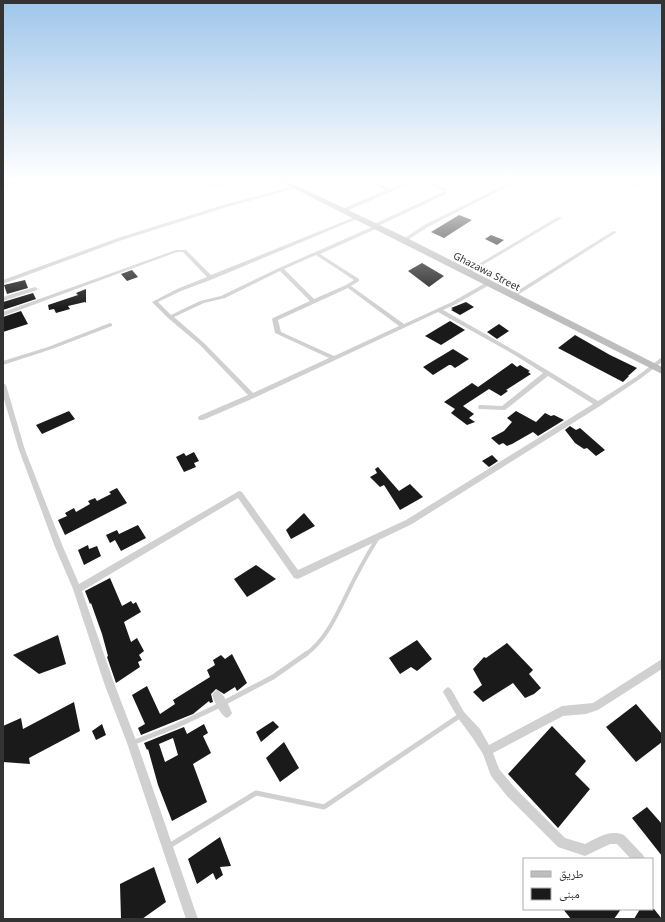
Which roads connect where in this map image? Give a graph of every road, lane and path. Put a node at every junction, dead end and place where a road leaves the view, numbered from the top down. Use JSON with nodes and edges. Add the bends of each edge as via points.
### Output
{"nodes":[{"id":1,"x":171,"y":223,"type":"edge"},
{"id":2,"x":345,"y":223,"type":"edge"},
{"id":3,"x":368,"y":223,"type":"edge"},
{"id":4,"x":381,"y":223,"type":"edge"},
{"id":5,"x":432,"y":223,"type":"edge"},
{"id":6,"x":551,"y":223,"type":"edge"},
{"id":7,"x":375,"y":226,"type":"junction"},
{"id":8,"x":615,"y":232,"type":"dead end"},
{"id":9,"x":404,"y":240,"type":"junction"},
{"id":10,"x":316,"y":253,"type":"junction"},
{"id":11,"x":281,"y":269,"type":"junction"},
{"id":12,"x":467,"y":272,"type":"junction"},
{"id":13,"x":211,"y":278,"type":"junction"},
{"id":14,"x":3,"y":282,"type":"edge"},
{"id":15,"x":489,"y":283,"type":"junction"},
{"id":16,"x":348,"y":286,"type":"junction"},
{"id":17,"x":35,"y":288,"type":"dead end"},
{"id":18,"x":514,"y":295,"type":"junction"},
{"id":19,"x":3,"y":299,"type":"edge"},
{"id":20,"x":313,"y":301,"type":"junction"},
{"id":21,"x":438,"y":310,"type":"junction"},
{"id":22,"x":3,"y":314,"type":"edge"},
{"id":23,"x":170,"y":317,"type":"junction"},
{"id":24,"x":110,"y":325,"type":"dead end"},
{"id":25,"x":403,"y":326,"type":"junction"},
{"id":26,"x":333,"y":358,"type":"junction"},
{"id":27,"x":662,"y":359,"type":"edge"},
{"id":28,"x":3,"y":363,"type":"edge"},
{"id":29,"x":654,"y":367,"type":"junction"},
{"id":30,"x":662,"y":371,"type":"edge"},
{"id":31,"x":548,"y":373,"type":"junction"},
{"id":32,"x":3,"y":384,"type":"edge"},
{"id":33,"x":252,"y":396,"type":"junction"},
{"id":34,"x":6,"y":404,"type":"edge"},
{"id":35,"x":598,"y":404,"type":"junction"},
{"id":36,"x":481,"y":408,"type":"dead end"},
{"id":37,"x":201,"y":418,"type":"dead end"},
{"id":38,"x":378,"y":536,"type":"junction"},
{"id":39,"x":77,"y":589,"type":"junction"},
{"id":40,"x":662,"y":664,"type":"edge"},
{"id":41,"x":448,"y":692,"type":"dead end"},
{"id":42,"x":217,"y":695,"type":"dead end"},
{"id":43,"x":227,"y":713,"type":"dead end"},
{"id":44,"x":461,"y":715,"type":"junction"},
{"id":45,"x":132,"y":743,"type":"junction"},
{"id":46,"x":487,"y":751,"type":"junction"},
{"id":47,"x":168,"y":846,"type":"junction"},
{"id":48,"x":638,"y":858,"type":"edge"},
{"id":49,"x":192,"y":919,"type":"edge"}],
"edges":[{"from":1,"to":14,"type":"street"},
{"from":2,"to":13,"type":"street"},
{"from":3,"to":7,"type":"main road","name":"Ghazawa Street"},
{"from":4,"to":7,"type":"street"},
{"from":5,"to":9,"type":"street"},
{"from":6,"to":12,"type":"street"},
{"from":7,"to":9,"type":"main road","name":"Ghazawa Street"},
{"from":7,"to":10,"type":"street"},
{"from":8,"to":18,"type":"street"},
{"from":9,"to":12,"type":"main road","name":"Ghazawa Street"},
{"from":10,"to":11,"type":"street"},
{"from":10,"to":16,"type":"street","via":[[357,279]]},
{"from":11,"to":20,"type":"street"},
{"from":11,"to":23,"type":"street","via":[[223,297],[202,302]]},
{"from":12,"to":15,"type":"main road","name":"Ghazawa Street"},
{"from":13,"to":22,"type":"street","via":[[184,251],[176,251]]},
{"from":13,"to":23,"type":"street","via":[[155,302]]},
{"from":15,"to":18,"type":"main road","name":"Ghazawa Street"},
{"from":15,"to":21,"type":"street"},
{"from":16,"to":20,"type":"street"},
{"from":16,"to":25,"type":"street"},
{"from":17,"to":19,"type":"street"},
{"from":18,"to":29,"type":"main road","name":"Ghazawa Street"},
{"from":20,"to":26,"type":"street","via":[[275,319],[278,333]]},
{"from":21,"to":25,"type":"street"},
{"from":21,"to":31,"type":"street"},
{"from":23,"to":33,"type":"street","via":[[202,344]]},
{"from":24,"to":28,"type":"street"},
{"from":25,"to":26,"type":"street"},
{"from":26,"to":33,"type":"street"},
{"from":27,"to":29,"type":"street"},
{"from":29,"to":30,"type":"main road","name":"Ghazawa Street"},
{"from":29,"to":35,"type":"street"},
{"from":31,"to":35,"type":"street"},
{"from":31,"to":36,"type":"street","via":[[503,408]]},
{"from":32,"to":34,"type":"street"},
{"from":33,"to":37,"type":"street"},
{"from":34,"to":39,"type":"street","via":[[31,475]]},
{"from":35,"to":38,"type":"street","via":[[409,522]]},
{"from":38,"to":39,"type":"street","via":[[297,575],[239,494]]},
{"from":38,"to":45,"type":"lane","via":[[329,629],[314,648],[273,677],[214,708]]},
{"from":39,"to":45,"type":"street"},
{"from":40,"to":46,"type":"street","via":[[595,707],[583,711],[562,711]]},
{"from":41,"to":44,"type":"street"},
{"from":42,"to":43,"type":"street"},
{"from":44,"to":46,"type":"street"},
{"from":44,"to":47,"type":"lane","via":[[324,807],[256,793]]},
{"from":45,"to":47,"type":"street"},
{"from":46,"to":48,"type":"street","via":[[495,772],[511,792],[562,843],[585,850],[610,838],[620,839]]},
{"from":47,"to":49,"type":"street"}]}
